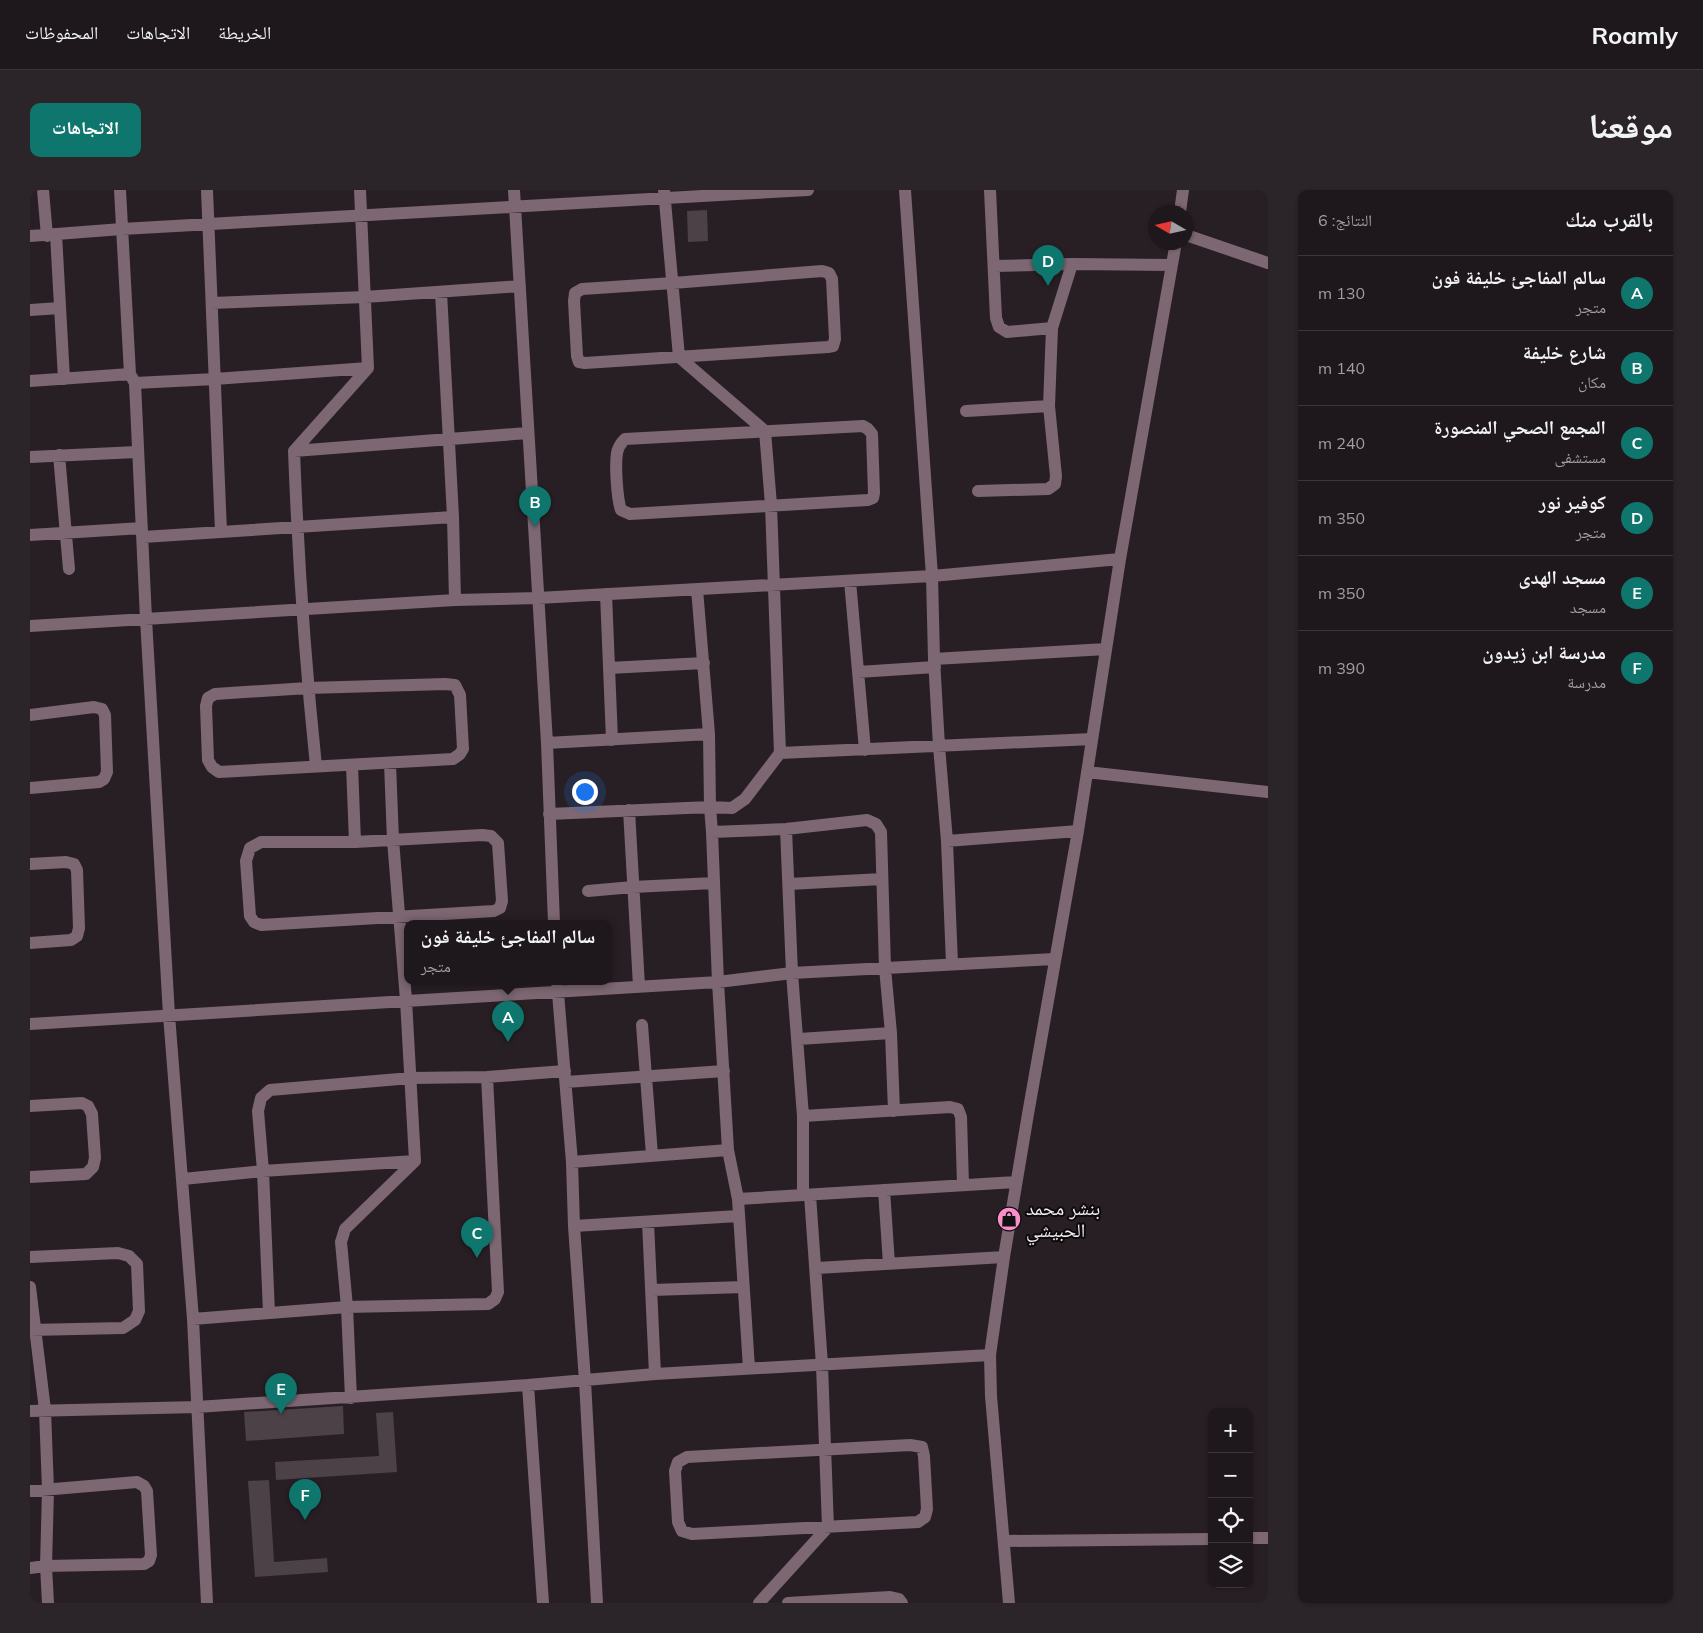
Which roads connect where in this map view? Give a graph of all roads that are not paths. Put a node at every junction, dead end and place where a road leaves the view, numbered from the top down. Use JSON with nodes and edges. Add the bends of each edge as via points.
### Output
{"nodes":[{"id":1,"x":43,"y":190,"type":"edge"},
{"id":2,"x":120,"y":190,"type":"edge"},
{"id":3,"x":207,"y":190,"type":"edge"},
{"id":4,"x":360,"y":190,"type":"edge"},
{"id":5,"x":514,"y":190,"type":"edge"},
{"id":6,"x":808,"y":190,"type":"edge"},
{"id":7,"x":905,"y":190,"type":"edge"},
{"id":8,"x":990,"y":190,"type":"edge"},
{"id":9,"x":1183,"y":190,"type":"edge"},
{"id":10,"x":664,"y":194,"type":"edge"},
{"id":11,"x":1181,"y":205,"type":"edge"},
{"id":12,"x":516,"y":206,"type":"junction"},
{"id":13,"x":362,"y":216,"type":"junction"},
{"id":14,"x":208,"y":224,"type":"junction"},
{"id":15,"x":122,"y":229,"type":"junction"},
{"id":16,"x":52,"y":235,"type":"junction"},
{"id":17,"x":30,"y":236,"type":"edge"},
{"id":18,"x":1193,"y":237,"type":"edge"},
{"id":19,"x":1174,"y":250,"type":"edge"},
{"id":20,"x":1268,"y":263,"type":"edge"},
{"id":21,"x":1072,"y":264,"type":"junction"},
{"id":22,"x":1171,"y":265,"type":"junction"},
{"id":23,"x":994,"y":266,"type":"junction"},
{"id":24,"x":673,"y":284,"type":"junction"},
{"id":25,"x":520,"y":286,"type":"junction"},
{"id":26,"x":441,"y":292,"type":"junction"},
{"id":27,"x":365,"y":296,"type":"junction"},
{"id":28,"x":212,"y":303,"type":"junction"},
{"id":29,"x":60,"y":308,"type":"junction"},
{"id":30,"x":30,"y":310,"type":"edge"},
{"id":31,"x":1052,"y":328,"type":"junction"},
{"id":32,"x":679,"y":357,"type":"junction"},
{"id":33,"x":368,"y":368,"type":"junction"},
{"id":34,"x":132,"y":378,"type":"junction"},
{"id":35,"x":64,"y":379,"type":"junction"},
{"id":36,"x":216,"y":379,"type":"junction"},
{"id":37,"x":30,"y":381,"type":"edge"},
{"id":38,"x":1049,"y":406,"type":"junction"},
{"id":39,"x":966,"y":411,"type":"dead end"},
{"id":40,"x":765,"y":431,"type":"junction"},
{"id":41,"x":528,"y":433,"type":"junction"},
{"id":42,"x":448,"y":439,"type":"junction"},
{"id":43,"x":294,"y":451,"type":"junction"},
{"id":44,"x":137,"y":452,"type":"junction"},
{"id":45,"x":59,"y":455,"type":"junction"},
{"id":46,"x":30,"y":457,"type":"edge"},
{"id":47,"x":978,"y":491,"type":"dead end"},
{"id":48,"x":771,"y":505,"type":"junction"},
{"id":49,"x":452,"y":517,"type":"junction"},
{"id":50,"x":297,"y":527,"type":"junction"},
{"id":51,"x":143,"y":532,"type":"junction"},
{"id":52,"x":221,"y":532,"type":"junction"},
{"id":53,"x":66,"y":533,"type":"junction"},
{"id":54,"x":30,"y":535,"type":"edge"},
{"id":55,"x":1120,"y":558,"type":"junction"},
{"id":56,"x":69,"y":569,"type":"dead end"},
{"id":57,"x":932,"y":576,"type":"junction"},
{"id":58,"x":850,"y":581,"type":"junction"},
{"id":59,"x":774,"y":584,"type":"junction"},
{"id":60,"x":696,"y":589,"type":"junction"},
{"id":61,"x":606,"y":594,"type":"junction"},
{"id":62,"x":538,"y":598,"type":"junction"},
{"id":63,"x":455,"y":600,"type":"junction"},
{"id":64,"x":302,"y":608,"type":"junction"},
{"id":65,"x":146,"y":619,"type":"junction"},
{"id":66,"x":30,"y":626,"type":"edge"},
{"id":67,"x":1106,"y":649,"type":"junction"},
{"id":68,"x":704,"y":663,"type":"junction"},
{"id":69,"x":934,"y":663,"type":"junction"},
{"id":70,"x":610,"y":668,"type":"junction"},
{"id":71,"x":858,"y":672,"type":"junction"},
{"id":72,"x":308,"y":688,"type":"junction"},
{"id":73,"x":30,"y":715,"type":"edge"},
{"id":74,"x":709,"y":734,"type":"junction"},
{"id":75,"x":1092,"y":739,"type":"junction"},
{"id":76,"x":612,"y":740,"type":"junction"},
{"id":77,"x":547,"y":743,"type":"junction"},
{"id":78,"x":939,"y":746,"type":"junction"},
{"id":79,"x":865,"y":750,"type":"junction"},
{"id":80,"x":780,"y":753,"type":"junction"},
{"id":81,"x":390,"y":763,"type":"junction"},
{"id":82,"x":352,"y":765,"type":"junction"},
{"id":83,"x":316,"y":766,"type":"junction"},
{"id":84,"x":1087,"y":772,"type":"junction"},
{"id":85,"x":30,"y":788,"type":"edge"},
{"id":86,"x":1268,"y":792,"type":"edge"},
{"id":87,"x":710,"y":807,"type":"junction"},
{"id":88,"x":628,"y":810,"type":"junction"},
{"id":89,"x":549,"y":814,"type":"junction"},
{"id":90,"x":786,"y":829,"type":"junction"},
{"id":91,"x":1078,"y":831,"type":"junction"},
{"id":92,"x":712,"y":832,"type":"junction"},
{"id":93,"x":393,"y":840,"type":"junction"},
{"id":94,"x":947,"y":841,"type":"junction"},
{"id":95,"x":355,"y":842,"type":"junction"},
{"id":96,"x":30,"y":864,"type":"edge"},
{"id":97,"x":882,"y":879,"type":"junction"},
{"id":98,"x":714,"y":884,"type":"junction"},
{"id":99,"x":789,"y":884,"type":"junction"},
{"id":100,"x":633,"y":887,"type":"junction"},
{"id":101,"x":588,"y":891,"type":"dead end"},
{"id":102,"x":398,"y":917,"type":"junction"},
{"id":103,"x":554,"y":920,"type":"edge"},
{"id":104,"x":30,"y":943,"type":"edge"},
{"id":105,"x":1054,"y":959,"type":"junction"},
{"id":106,"x":952,"y":964,"type":"junction"},
{"id":107,"x":885,"y":968,"type":"junction"},
{"id":108,"x":792,"y":973,"type":"junction"},
{"id":109,"x":404,"y":979,"type":"edge"},
{"id":110,"x":718,"y":982,"type":"junction"},
{"id":111,"x":405,"y":985,"type":"edge"},
{"id":112,"x":558,"y":986,"type":"edge"},
{"id":113,"x":639,"y":986,"type":"junction"},
{"id":114,"x":406,"y":1000,"type":"junction"},
{"id":115,"x":169,"y":1015,"type":"junction"},
{"id":116,"x":30,"y":1024,"type":"edge"},
{"id":117,"x":642,"y":1025,"type":"dead end"},
{"id":118,"x":891,"y":1033,"type":"junction"},
{"id":119,"x":799,"y":1039,"type":"junction"},
{"id":120,"x":724,"y":1070,"type":"junction"},
{"id":121,"x":646,"y":1076,"type":"junction"},
{"id":122,"x":487,"y":1077,"type":"junction"},
{"id":123,"x":565,"y":1077,"type":"junction"},
{"id":124,"x":412,"y":1078,"type":"junction"},
{"id":125,"x":30,"y":1106,"type":"edge"},
{"id":126,"x":894,"y":1111,"type":"junction"},
{"id":127,"x":804,"y":1116,"type":"junction"},
{"id":128,"x":728,"y":1150,"type":"junction"},
{"id":129,"x":652,"y":1155,"type":"junction"},
{"id":130,"x":415,"y":1162,"type":"junction"},
{"id":131,"x":572,"y":1162,"type":"junction"},
{"id":132,"x":263,"y":1172,"type":"junction"},
{"id":133,"x":30,"y":1178,"type":"edge"},
{"id":134,"x":183,"y":1179,"type":"junction"},
{"id":135,"x":1016,"y":1182,"type":"junction"},
{"id":136,"x":963,"y":1185,"type":"junction"},
{"id":137,"x":884,"y":1190,"type":"junction"},
{"id":138,"x":807,"y":1195,"type":"junction"},
{"id":139,"x":738,"y":1199,"type":"junction"},
{"id":140,"x":738,"y":1216,"type":"junction"},
{"id":141,"x":648,"y":1222,"type":"junction"},
{"id":142,"x":574,"y":1226,"type":"junction"},
{"id":143,"x":30,"y":1257,"type":"edge"},
{"id":144,"x":1004,"y":1257,"type":"junction"},
{"id":145,"x":889,"y":1264,"type":"junction"},
{"id":146,"x":817,"y":1268,"type":"junction"},
{"id":147,"x":30,"y":1287,"type":"edge"},
{"id":148,"x":743,"y":1287,"type":"junction"},
{"id":149,"x":652,"y":1290,"type":"junction"},
{"id":150,"x":347,"y":1307,"type":"junction"},
{"id":151,"x":269,"y":1313,"type":"junction"},
{"id":152,"x":193,"y":1319,"type":"junction"},
{"id":153,"x":32,"y":1330,"type":"edge"},
{"id":154,"x":990,"y":1355,"type":"junction"},
{"id":155,"x":822,"y":1365,"type":"junction"},
{"id":156,"x":749,"y":1368,"type":"junction"},
{"id":157,"x":655,"y":1374,"type":"junction"},
{"id":158,"x":585,"y":1381,"type":"junction"},
{"id":159,"x":528,"y":1385,"type":"junction"},
{"id":160,"x":351,"y":1398,"type":"junction"},
{"id":161,"x":197,"y":1407,"type":"junction"},
{"id":162,"x":45,"y":1410,"type":"junction"},
{"id":163,"x":30,"y":1411,"type":"edge"},
{"id":164,"x":824,"y":1450,"type":"junction"},
{"id":165,"x":48,"y":1490,"type":"junction"},
{"id":166,"x":30,"y":1491,"type":"edge"},
{"id":167,"x":828,"y":1527,"type":"junction"},
{"id":168,"x":1253,"y":1538,"type":"edge"},
{"id":169,"x":1268,"y":1538,"type":"edge"},
{"id":170,"x":1208,"y":1539,"type":"edge"},
{"id":171,"x":1005,"y":1541,"type":"junction"},
{"id":172,"x":46,"y":1566,"type":"junction"},
{"id":173,"x":30,"y":1568,"type":"edge"},
{"id":174,"x":48,"y":1603,"type":"edge"},
{"id":175,"x":207,"y":1603,"type":"edge"},
{"id":176,"x":543,"y":1603,"type":"edge"},
{"id":177,"x":597,"y":1603,"type":"edge"},
{"id":178,"x":759,"y":1603,"type":"edge"},
{"id":179,"x":788,"y":1603,"type":"edge"},
{"id":180,"x":902,"y":1603,"type":"edge"},
{"id":181,"x":1009,"y":1603,"type":"edge"}],
"edges":[{"from":1,"to":16,"type":"street"},
{"from":2,"to":15,"type":"street"},
{"from":3,"to":14,"type":"street"},
{"from":4,"to":13,"type":"street"},
{"from":5,"to":12,"type":"street"},
{"from":6,"to":10,"type":"street"},
{"from":7,"to":57,"type":"street"},
{"from":8,"to":23,"type":"street"},
{"from":9,"to":11,"type":"street"},
{"from":10,"to":12,"type":"street"},
{"from":10,"to":24,"type":"street"},
{"from":12,"to":13,"type":"street"},
{"from":12,"to":25,"type":"street"},
{"from":13,"to":14,"type":"street"},
{"from":13,"to":27,"type":"street"},
{"from":14,"to":15,"type":"street"},
{"from":14,"to":28,"type":"street"},
{"from":15,"to":16,"type":"street"},
{"from":15,"to":34,"type":"street"},
{"from":16,"to":17,"type":"street"},
{"from":16,"to":29,"type":"street"},
{"from":18,"to":20,"type":"street"},
{"from":19,"to":22,"type":"street"},
{"from":21,"to":22,"type":"street"},
{"from":21,"to":23,"type":"street"},
{"from":21,"to":31,"type":"street"},
{"from":22,"to":55,"type":"street"},
{"from":23,"to":31,"type":"street","via":[[999,327],[1007,332]]},
{"from":24,"to":32,"type":"street"},
{"from":24,"to":32,"type":"street","via":[[582,289],[576,293],[577,356],[579,362],[585,363]]},
{"from":24,"to":32,"type":"street","via":[[822,271],[828,273],[832,280],[833,346]]},
{"from":25,"to":26,"type":"street"},
{"from":25,"to":41,"type":"street"},
{"from":26,"to":27,"type":"street"},
{"from":26,"to":42,"type":"street"},
{"from":27,"to":28,"type":"street"},
{"from":27,"to":33,"type":"street"},
{"from":28,"to":36,"type":"street"},
{"from":29,"to":30,"type":"street"},
{"from":29,"to":35,"type":"street"},
{"from":31,"to":38,"type":"street"},
{"from":32,"to":40,"type":"street"},
{"from":33,"to":36,"type":"street"},
{"from":33,"to":43,"type":"street"},
{"from":34,"to":35,"type":"street"},
{"from":34,"to":36,"type":"street"},
{"from":34,"to":44,"type":"street"},
{"from":35,"to":37,"type":"street"},
{"from":36,"to":52,"type":"street"},
{"from":38,"to":39,"type":"street"},
{"from":38,"to":47,"type":"street","via":[[1055,484],[1048,489]]},
{"from":40,"to":48,"type":"street"},
{"from":40,"to":48,"type":"street","via":[[862,426],[872,434],[873,498]]},
{"from":40,"to":48,"type":"street","via":[[625,439],[617,454],[618,502],[621,510],[630,514]]},
{"from":41,"to":42,"type":"street"},
{"from":41,"to":62,"type":"street"},
{"from":42,"to":43,"type":"street"},
{"from":42,"to":49,"type":"street"},
{"from":43,"to":50,"type":"street"},
{"from":44,"to":45,"type":"street"},
{"from":44,"to":51,"type":"street"},
{"from":45,"to":46,"type":"street"},
{"from":45,"to":53,"type":"street"},
{"from":48,"to":59,"type":"street"},
{"from":49,"to":50,"type":"street"},
{"from":49,"to":63,"type":"street"},
{"from":50,"to":52,"type":"street"},
{"from":50,"to":64,"type":"street"},
{"from":51,"to":52,"type":"street"},
{"from":51,"to":53,"type":"street"},
{"from":51,"to":65,"type":"street"},
{"from":53,"to":54,"type":"street"},
{"from":53,"to":56,"type":"street"},
{"from":55,"to":57,"type":"street"},
{"from":55,"to":67,"type":"street"},
{"from":57,"to":58,"type":"street"},
{"from":57,"to":69,"type":"street"},
{"from":58,"to":59,"type":"street"},
{"from":58,"to":71,"type":"street"},
{"from":59,"to":60,"type":"street"},
{"from":59,"to":80,"type":"street"},
{"from":60,"to":61,"type":"street"},
{"from":60,"to":68,"type":"street"},
{"from":61,"to":62,"type":"street"},
{"from":61,"to":70,"type":"street"},
{"from":62,"to":63,"type":"street"},
{"from":62,"to":77,"type":"street"},
{"from":63,"to":64,"type":"street"},
{"from":64,"to":65,"type":"street"},
{"from":64,"to":72,"type":"street"},
{"from":65,"to":66,"type":"street"},
{"from":65,"to":115,"type":"street"},
{"from":67,"to":69,"type":"street"},
{"from":67,"to":75,"type":"street"},
{"from":68,"to":70,"type":"street"},
{"from":68,"to":74,"type":"street"},
{"from":69,"to":71,"type":"street"},
{"from":69,"to":78,"type":"street"},
{"from":70,"to":76,"type":"street"},
{"from":71,"to":79,"type":"street"},
{"from":72,"to":81,"type":"street","via":[[455,685],[460,694],[463,749],[460,754],[453,759]]},
{"from":72,"to":83,"type":"street"},
{"from":72,"to":83,"type":"street","via":[[215,694],[208,698],[208,760],[219,772]]},
{"from":73,"to":85,"type":"street","via":[[94,707],[102,709],[105,715],[107,772],[99,782]]},
{"from":74,"to":76,"type":"street"},
{"from":74,"to":87,"type":"street"},
{"from":75,"to":78,"type":"street"},
{"from":75,"to":84,"type":"street"},
{"from":76,"to":77,"type":"street"},
{"from":77,"to":89,"type":"street"},
{"from":78,"to":79,"type":"street"},
{"from":78,"to":94,"type":"street"},
{"from":79,"to":80,"type":"street"},
{"from":80,"to":87,"type":"street","via":[[746,799],[732,808]]},
{"from":81,"to":82,"type":"street"},
{"from":81,"to":93,"type":"street"},
{"from":82,"to":83,"type":"street"},
{"from":82,"to":95,"type":"street"},
{"from":84,"to":86,"type":"street"},
{"from":84,"to":91,"type":"street"},
{"from":87,"to":88,"type":"street"},
{"from":87,"to":92,"type":"street"},
{"from":88,"to":89,"type":"street"},
{"from":88,"to":100,"type":"street"},
{"from":89,"to":103,"type":"street"},
{"from":90,"to":92,"type":"street"},
{"from":90,"to":97,"type":"street","via":[[866,820],[876,824],[882,832]]},
{"from":90,"to":99,"type":"street"},
{"from":91,"to":94,"type":"street"},
{"from":91,"to":105,"type":"street"},
{"from":92,"to":98,"type":"street"},
{"from":93,"to":95,"type":"street"},
{"from":93,"to":102,"type":"street"},
{"from":93,"to":102,"type":"street","via":[[491,836],[498,843],[502,901],[500,908],[494,911]]},
{"from":94,"to":106,"type":"street"},
{"from":95,"to":102,"type":"street","via":[[261,842],[250,848],[246,861],[250,916],[261,925]]},
{"from":96,"to":104,"type":"street","via":[[74,864],[77,870],[79,928],[77,936],[71,940]]},
{"from":97,"to":99,"type":"street"},
{"from":97,"to":107,"type":"street"},
{"from":98,"to":100,"type":"street"},
{"from":98,"to":110,"type":"street"},
{"from":99,"to":108,"type":"street"},
{"from":100,"to":101,"type":"street"},
{"from":100,"to":113,"type":"street"},
{"from":102,"to":109,"type":"street"},
{"from":105,"to":106,"type":"street"},
{"from":105,"to":135,"type":"street"},
{"from":106,"to":107,"type":"street"},
{"from":107,"to":108,"type":"street"},
{"from":107,"to":118,"type":"street"},
{"from":108,"to":110,"type":"street"},
{"from":108,"to":119,"type":"street"},
{"from":110,"to":113,"type":"street"},
{"from":110,"to":120,"type":"street"},
{"from":111,"to":114,"type":"street"},
{"from":112,"to":113,"type":"street"},
{"from":112,"to":114,"type":"street"},
{"from":112,"to":123,"type":"street"},
{"from":114,"to":115,"type":"street"},
{"from":114,"to":124,"type":"street"},
{"from":115,"to":116,"type":"street"},
{"from":115,"to":134,"type":"street"},
{"from":117,"to":121,"type":"street"},
{"from":118,"to":119,"type":"street"},
{"from":118,"to":126,"type":"street"},
{"from":119,"to":127,"type":"street"},
{"from":120,"to":121,"type":"street"},
{"from":120,"to":128,"type":"street"},
{"from":121,"to":123,"type":"street"},
{"from":121,"to":129,"type":"street"},
{"from":122,"to":123,"type":"street"},
{"from":122,"to":124,"type":"street"},
{"from":122,"to":150,"type":"street","via":[[498,1292],[495,1299],[488,1304]]},
{"from":123,"to":131,"type":"street"},
{"from":124,"to":130,"type":"street"},
{"from":124,"to":132,"type":"street","via":[[270,1090],[261,1098],[258,1111]]},
{"from":125,"to":133,"type":"street","via":[[82,1103],[88,1106],[92,1114],[95,1158],[93,1167],[86,1174]]},
{"from":126,"to":127,"type":"street"},
{"from":126,"to":136,"type":"street","via":[[958,1109]]},
{"from":127,"to":138,"type":"street"},
{"from":128,"to":129,"type":"street"},
{"from":128,"to":139,"type":"street"},
{"from":129,"to":131,"type":"street"},
{"from":130,"to":132,"type":"street"},
{"from":130,"to":150,"type":"street","via":[[342,1235]]},
{"from":131,"to":142,"type":"street"},
{"from":132,"to":134,"type":"street"},
{"from":132,"to":151,"type":"street"},
{"from":134,"to":152,"type":"street"},
{"from":135,"to":136,"type":"street"},
{"from":135,"to":144,"type":"street"},
{"from":136,"to":137,"type":"street"},
{"from":137,"to":138,"type":"street"},
{"from":137,"to":145,"type":"street"},
{"from":138,"to":139,"type":"street"},
{"from":138,"to":146,"type":"street"},
{"from":139,"to":140,"type":"street"},
{"from":140,"to":141,"type":"street"},
{"from":140,"to":148,"type":"street"},
{"from":141,"to":142,"type":"street"},
{"from":141,"to":149,"type":"street"},
{"from":142,"to":158,"type":"street"},
{"from":143,"to":153,"type":"street","via":[[118,1252],[129,1256],[137,1264],[139,1310],[135,1320],[123,1328]]},
{"from":144,"to":145,"type":"street"},
{"from":144,"to":154,"type":"street"},
{"from":145,"to":146,"type":"street"},
{"from":146,"to":155,"type":"street"},
{"from":147,"to":153,"type":"street"},
{"from":148,"to":149,"type":"street"},
{"from":148,"to":156,"type":"street"},
{"from":149,"to":157,"type":"street"},
{"from":150,"to":151,"type":"street"},
{"from":150,"to":160,"type":"street"},
{"from":151,"to":152,"type":"street"},
{"from":152,"to":161,"type":"street"},
{"from":153,"to":162,"type":"street"},
{"from":154,"to":155,"type":"street"},
{"from":154,"to":171,"type":"street"},
{"from":155,"to":156,"type":"street"},
{"from":155,"to":164,"type":"street"},
{"from":156,"to":157,"type":"street"},
{"from":157,"to":158,"type":"street"},
{"from":158,"to":159,"type":"street"},
{"from":158,"to":177,"type":"street"},
{"from":159,"to":160,"type":"street"},
{"from":159,"to":176,"type":"street"},
{"from":160,"to":161,"type":"street"},
{"from":161,"to":162,"type":"street"},
{"from":161,"to":175,"type":"street"},
{"from":162,"to":163,"type":"street"},
{"from":162,"to":165,"type":"street"},
{"from":164,"to":167,"type":"street"},
{"from":164,"to":167,"type":"street","via":[[910,1445],[922,1447],[925,1464],[927,1509],[918,1522]]},
{"from":164,"to":167,"type":"street","via":[[687,1457],[678,1462],[675,1472],[678,1522],[682,1531],[692,1534]]},
{"from":165,"to":166,"type":"street"},
{"from":165,"to":172,"type":"street"},
{"from":165,"to":172,"type":"street","via":[[137,1482],[144,1486],[151,1555],[144,1564]]},
{"from":167,"to":178,"type":"street"},
{"from":168,"to":169,"type":"street"},
{"from":170,"to":171,"type":"street"},
{"from":171,"to":181,"type":"street"},
{"from":172,"to":173,"type":"street"},
{"from":172,"to":174,"type":"street"},
{"from":179,"to":180,"type":"street","via":[[890,1598],[899,1599]]}]}
